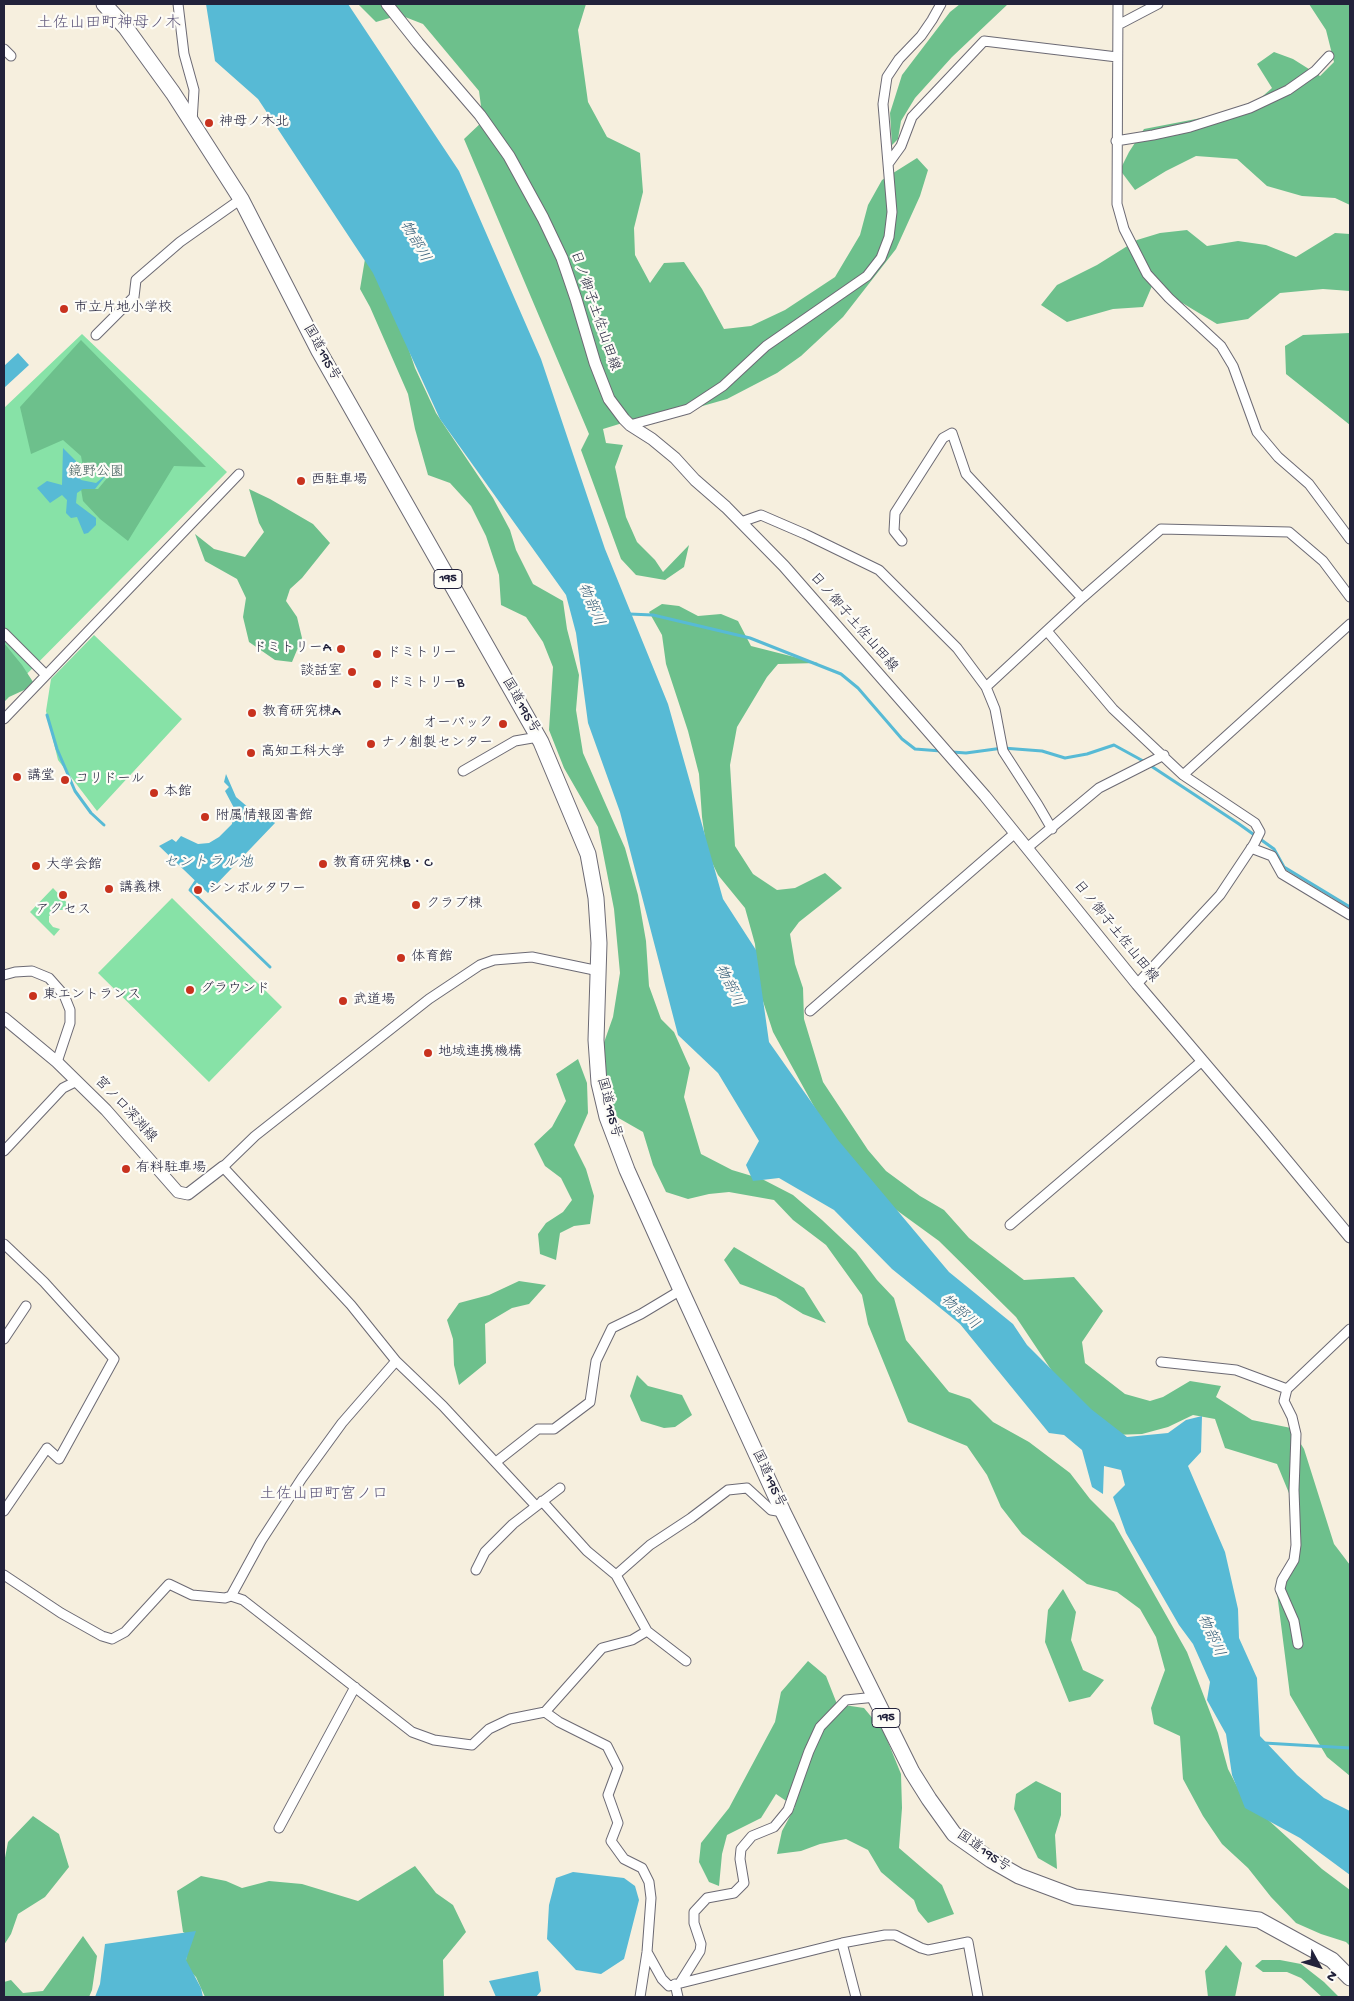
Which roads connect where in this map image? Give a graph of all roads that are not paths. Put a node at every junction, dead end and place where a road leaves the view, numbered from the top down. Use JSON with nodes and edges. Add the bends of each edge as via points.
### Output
{"nodes":[{"id":1,"x":104,"y":4,"type":"edge"},
{"id":2,"x":178,"y":4,"type":"edge"},
{"id":3,"x":387,"y":4,"type":"edge"},
{"id":4,"x":941,"y":4,"type":"edge"},
{"id":5,"x":1118,"y":4,"type":"edge"},
{"id":6,"x":1158,"y":4,"type":"edge"},
{"id":7,"x":1118,"y":25,"type":"junction"},
{"id":8,"x":4,"y":49,"type":"edge"},
{"id":9,"x":12,"y":56,"type":"dead end"},
{"id":10,"x":1328,"y":56,"type":"dead end"},
{"id":11,"x":1117,"y":57,"type":"junction"},
{"id":12,"x":192,"y":123,"type":"junction"},
{"id":13,"x":1116,"y":141,"type":"junction"},
{"id":14,"x":888,"y":164,"type":"junction"},
{"id":15,"x":240,"y":199,"type":"junction"},
{"id":16,"x":96,"y":335,"type":"dead end"},
{"id":17,"x":630,"y":425,"type":"junction"},
{"id":18,"x":239,"y":474,"type":"dead end"},
{"id":19,"x":741,"y":522,"type":"junction"},
{"id":20,"x":1350,"y":539,"type":"edge"},
{"id":21,"x":902,"y":541,"type":"dead end"},
{"id":22,"x":1350,"y":597,"type":"edge"},
{"id":23,"x":1082,"y":598,"type":"junction"},
{"id":24,"x":1350,"y":624,"type":"edge"},
{"id":25,"x":1046,"y":631,"type":"junction"},
{"id":26,"x":4,"y":633,"type":"edge"},
{"id":27,"x":46,"y":675,"type":"junction"},
{"id":28,"x":986,"y":687,"type":"junction"},
{"id":29,"x":4,"y":719,"type":"edge"},
{"id":30,"x":538,"y":737,"type":"junction"},
{"id":31,"x":1164,"y":755,"type":"junction"},
{"id":32,"x":463,"y":771,"type":"dead end"},
{"id":33,"x":1183,"y":775,"type":"junction"},
{"id":34,"x":1052,"y":829,"type":"junction"},
{"id":35,"x":1014,"y":834,"type":"junction"},
{"id":36,"x":1253,"y":846,"type":"junction"},
{"id":37,"x":1027,"y":848,"type":"junction"},
{"id":38,"x":1350,"y":915,"type":"edge"},
{"id":39,"x":599,"y":971,"type":"junction"},
{"id":40,"x":4,"y":975,"type":"edge"},
{"id":41,"x":1137,"y":984,"type":"junction"},
{"id":42,"x":810,"y":1011,"type":"dead end"},
{"id":43,"x":4,"y":1018,"type":"edge"},
{"id":44,"x":1202,"y":1061,"type":"junction"},
{"id":45,"x":57,"y":1062,"type":"junction"},
{"id":46,"x":77,"y":1081,"type":"junction"},
{"id":47,"x":4,"y":1152,"type":"edge"},
{"id":48,"x":223,"y":1167,"type":"junction"},
{"id":49,"x":1010,"y":1225,"type":"dead end"},
{"id":50,"x":1350,"y":1237,"type":"edge"},
{"id":51,"x":4,"y":1244,"type":"edge"},
{"id":52,"x":681,"y":1290,"type":"junction"},
{"id":53,"x":26,"y":1306,"type":"dead end"},
{"id":54,"x":1350,"y":1329,"type":"edge"},
{"id":55,"x":4,"y":1339,"type":"edge"},
{"id":56,"x":396,"y":1361,"type":"junction"},
{"id":57,"x":1161,"y":1362,"type":"dead end"},
{"id":58,"x":1287,"y":1389,"type":"junction"},
{"id":59,"x":496,"y":1462,"type":"junction"},
{"id":60,"x":560,"y":1488,"type":"dead end"},
{"id":61,"x":539,"y":1503,"type":"junction"},
{"id":62,"x":4,"y":1511,"type":"edge"},
{"id":63,"x":783,"y":1512,"type":"junction"},
{"id":64,"x":476,"y":1570,"type":"dead end"},
{"id":65,"x":4,"y":1575,"type":"edge"},
{"id":66,"x":616,"y":1575,"type":"junction"},
{"id":67,"x":231,"y":1596,"type":"junction"},
{"id":68,"x":646,"y":1631,"type":"junction"},
{"id":69,"x":1298,"y":1644,"type":"dead end"},
{"id":70,"x":686,"y":1661,"type":"dead end"},
{"id":71,"x":355,"y":1687,"type":"junction"},
{"id":72,"x":876,"y":1697,"type":"junction"},
{"id":73,"x":545,"y":1712,"type":"junction"},
{"id":74,"x":279,"y":1828,"type":"dead end"},
{"id":75,"x":842,"y":1943,"type":"junction"},
{"id":76,"x":647,"y":1952,"type":"junction"},
{"id":77,"x":1350,"y":1978,"type":"edge"},
{"id":78,"x":678,"y":1984,"type":"junction"},
{"id":79,"x":640,"y":1997,"type":"edge"},
{"id":80,"x":678,"y":1997,"type":"edge"},
{"id":81,"x":856,"y":1997,"type":"edge"},
{"id":82,"x":978,"y":1997,"type":"edge"}],
"edges":[{"from":1,"to":12,"type":"highway","name":"国道195号","number":"195","via":[[126,28]]},
{"from":2,"to":12,"type":"street","via":[[184,54],[194,90]]},
{"from":3,"to":17,"type":"main road","name":"日ノ御子土佐山田線","via":[[480,115],[509,156],[562,258],[609,399]]},
{"from":4,"to":14,"type":"street","via":[[887,77],[883,104]]},
{"from":5,"to":7,"type":"street"},
{"from":6,"to":7,"type":"street"},
{"from":7,"to":11,"type":"street"},
{"from":8,"to":9,"type":"street"},
{"from":10,"to":13,"type":"street","via":[[1316,70],[1288,90],[1250,108],[1190,127]]},
{"from":11,"to":13,"type":"street"},
{"from":11,"to":14,"type":"street","via":[[984,41],[912,118],[901,146]]},
{"from":12,"to":15,"type":"highway","name":"国道195号","number":"195"},
{"from":13,"to":20,"type":"street","via":[[1117,204],[1124,229],[1147,274],[1221,346],[1233,366],[1257,432],[1278,458],[1309,484]]},
{"from":14,"to":17,"type":"street","via":[[892,212],[889,237],[881,258],[867,276],[766,346],[723,386],[688,409]]},
{"from":15,"to":16,"type":"street","via":[[180,242],[136,280],[134,297]]},
{"from":15,"to":30,"type":"highway","name":"国道195号","number":"195","via":[[319,351]]},
{"from":17,"to":19,"type":"main road","name":"日ノ御子土佐山田線","via":[[675,458]]},
{"from":18,"to":27,"type":"street"},
{"from":19,"to":28,"type":"street","via":[[761,515],[879,570],[957,648]]},
{"from":19,"to":35,"type":"main road","name":"日ノ御子土佐山田線","via":[[784,566],[985,796]]},
{"from":21,"to":23,"type":"street","via":[[894,531],[895,513],[943,438],[952,434],[966,474]]},
{"from":22,"to":23,"type":"street","via":[[1323,561],[1289,532],[1161,529]]},
{"from":23,"to":25,"type":"street"},
{"from":24,"to":33,"type":"street"},
{"from":25,"to":28,"type":"street"},
{"from":25,"to":31,"type":"street","via":[[1113,709]]},
{"from":26,"to":27,"type":"street"},
{"from":27,"to":29,"type":"street"},
{"from":28,"to":34,"type":"street","via":[[995,709],[1003,751]]},
{"from":30,"to":32,"type":"street","via":[[515,741]]},
{"from":30,"to":39,"type":"highway","name":"国道195号","number":"195","via":[[588,854],[596,898]]},
{"from":31,"to":33,"type":"street"},
{"from":31,"to":34,"type":"street","via":[[1098,788]]},
{"from":33,"to":36,"type":"street","via":[[1255,823],[1260,832]]},
{"from":34,"to":37,"type":"street"},
{"from":35,"to":37,"type":"main road","name":"日ノ御子土佐山田線"},
{"from":35,"to":42,"type":"street"},
{"from":36,"to":38,"type":"street","via":[[1272,856],[1282,874]]},
{"from":36,"to":41,"type":"street","via":[[1220,895]]},
{"from":37,"to":41,"type":"main road","name":"日ノ御子土佐山田線"},
{"from":39,"to":48,"type":"street","via":[[532,957],[494,960],[480,965],[429,999],[254,1136]]},
{"from":39,"to":52,"type":"highway","name":"国道195号","number":"195","via":[[596,1040],[599,1083],[607,1117]]},
{"from":40,"to":45,"type":"street","via":[[32,972],[49,978],[64,994],[70,1010],[70,1024]]},
{"from":41,"to":44,"type":"main road","name":"日ノ御子土佐山田線"},
{"from":43,"to":45,"type":"main road","name":"宮ノ口深渕線"},
{"from":44,"to":49,"type":"street"},
{"from":44,"to":50,"type":"main road","name":"日ノ御子土佐山田線"},
{"from":45,"to":46,"type":"main road","name":"宮ノ口深渕線"},
{"from":46,"to":47,"type":"street","via":[[63,1088]]},
{"from":46,"to":48,"type":"main road","name":"宮ノ口深渕線","via":[[178,1192],[188,1194]]},
{"from":48,"to":56,"type":"street","via":[[351,1305]]},
{"from":51,"to":62,"type":"street","via":[[44,1282],[114,1359],[59,1459],[47,1448]]},
{"from":52,"to":59,"type":"street","via":[[612,1328],[596,1361],[590,1402],[554,1429],[538,1429]]},
{"from":52,"to":63,"type":"highway","name":"国道195号","number":"195"},
{"from":53,"to":55,"type":"street"},
{"from":54,"to":58,"type":"street"},
{"from":56,"to":59,"type":"street"},
{"from":56,"to":67,"type":"street","via":[[342,1423],[308,1470],[261,1541]]},
{"from":57,"to":58,"type":"street","via":[[1236,1370]]},
{"from":58,"to":69,"type":"street","via":[[1284,1401],[1296,1434],[1296,1546],[1294,1560],[1280,1589],[1294,1621]]},
{"from":59,"to":61,"type":"street"},
{"from":60,"to":61,"type":"street"},
{"from":61,"to":64,"type":"street","via":[[485,1552]]},
{"from":61,"to":66,"type":"street"},
{"from":63,"to":66,"type":"street","via":[[771,1510],[747,1488],[728,1490],[650,1545]]},
{"from":63,"to":72,"type":"highway","name":"国道195号","number":"195"},
{"from":65,"to":67,"type":"street","via":[[61,1613],[102,1636],[112,1638],[125,1632],[169,1584],[192,1595]]},
{"from":66,"to":68,"type":"street"},
{"from":67,"to":71,"type":"street","via":[[243,1600]]},
{"from":68,"to":70,"type":"street"},
{"from":68,"to":73,"type":"street","via":[[632,1640],[602,1648]]},
{"from":71,"to":73,"type":"street","via":[[412,1732],[434,1740],[472,1746],[489,1729],[510,1719]]},
{"from":71,"to":74,"type":"street"},
{"from":72,"to":77,"type":"highway","name":"国道195号","number":"195","via":[[912,1772],[929,1799],[954,1834],[990,1860],[1019,1876],[1075,1897],[1259,1920],[1332,1960]]},
{"from":72,"to":78,"type":"street","via":[[846,1700],[820,1727],[788,1810],[774,1827],[752,1836],[741,1849],[744,1882],[734,1893],[707,1898],[694,1912],[700,1951]]},
{"from":73,"to":76,"type":"street","via":[[607,1746],[618,1768],[608,1795],[618,1823],[611,1841],[624,1859],[642,1868],[649,1882]]},
{"from":75,"to":78,"type":"street"},
{"from":75,"to":81,"type":"street"},
{"from":75,"to":82,"type":"street","via":[[895,1935],[928,1950],[968,1942]]},
{"from":76,"to":78,"type":"street","via":[[662,1979],[669,1986]]},
{"from":76,"to":79,"type":"street"},
{"from":78,"to":80,"type":"street"}]}
